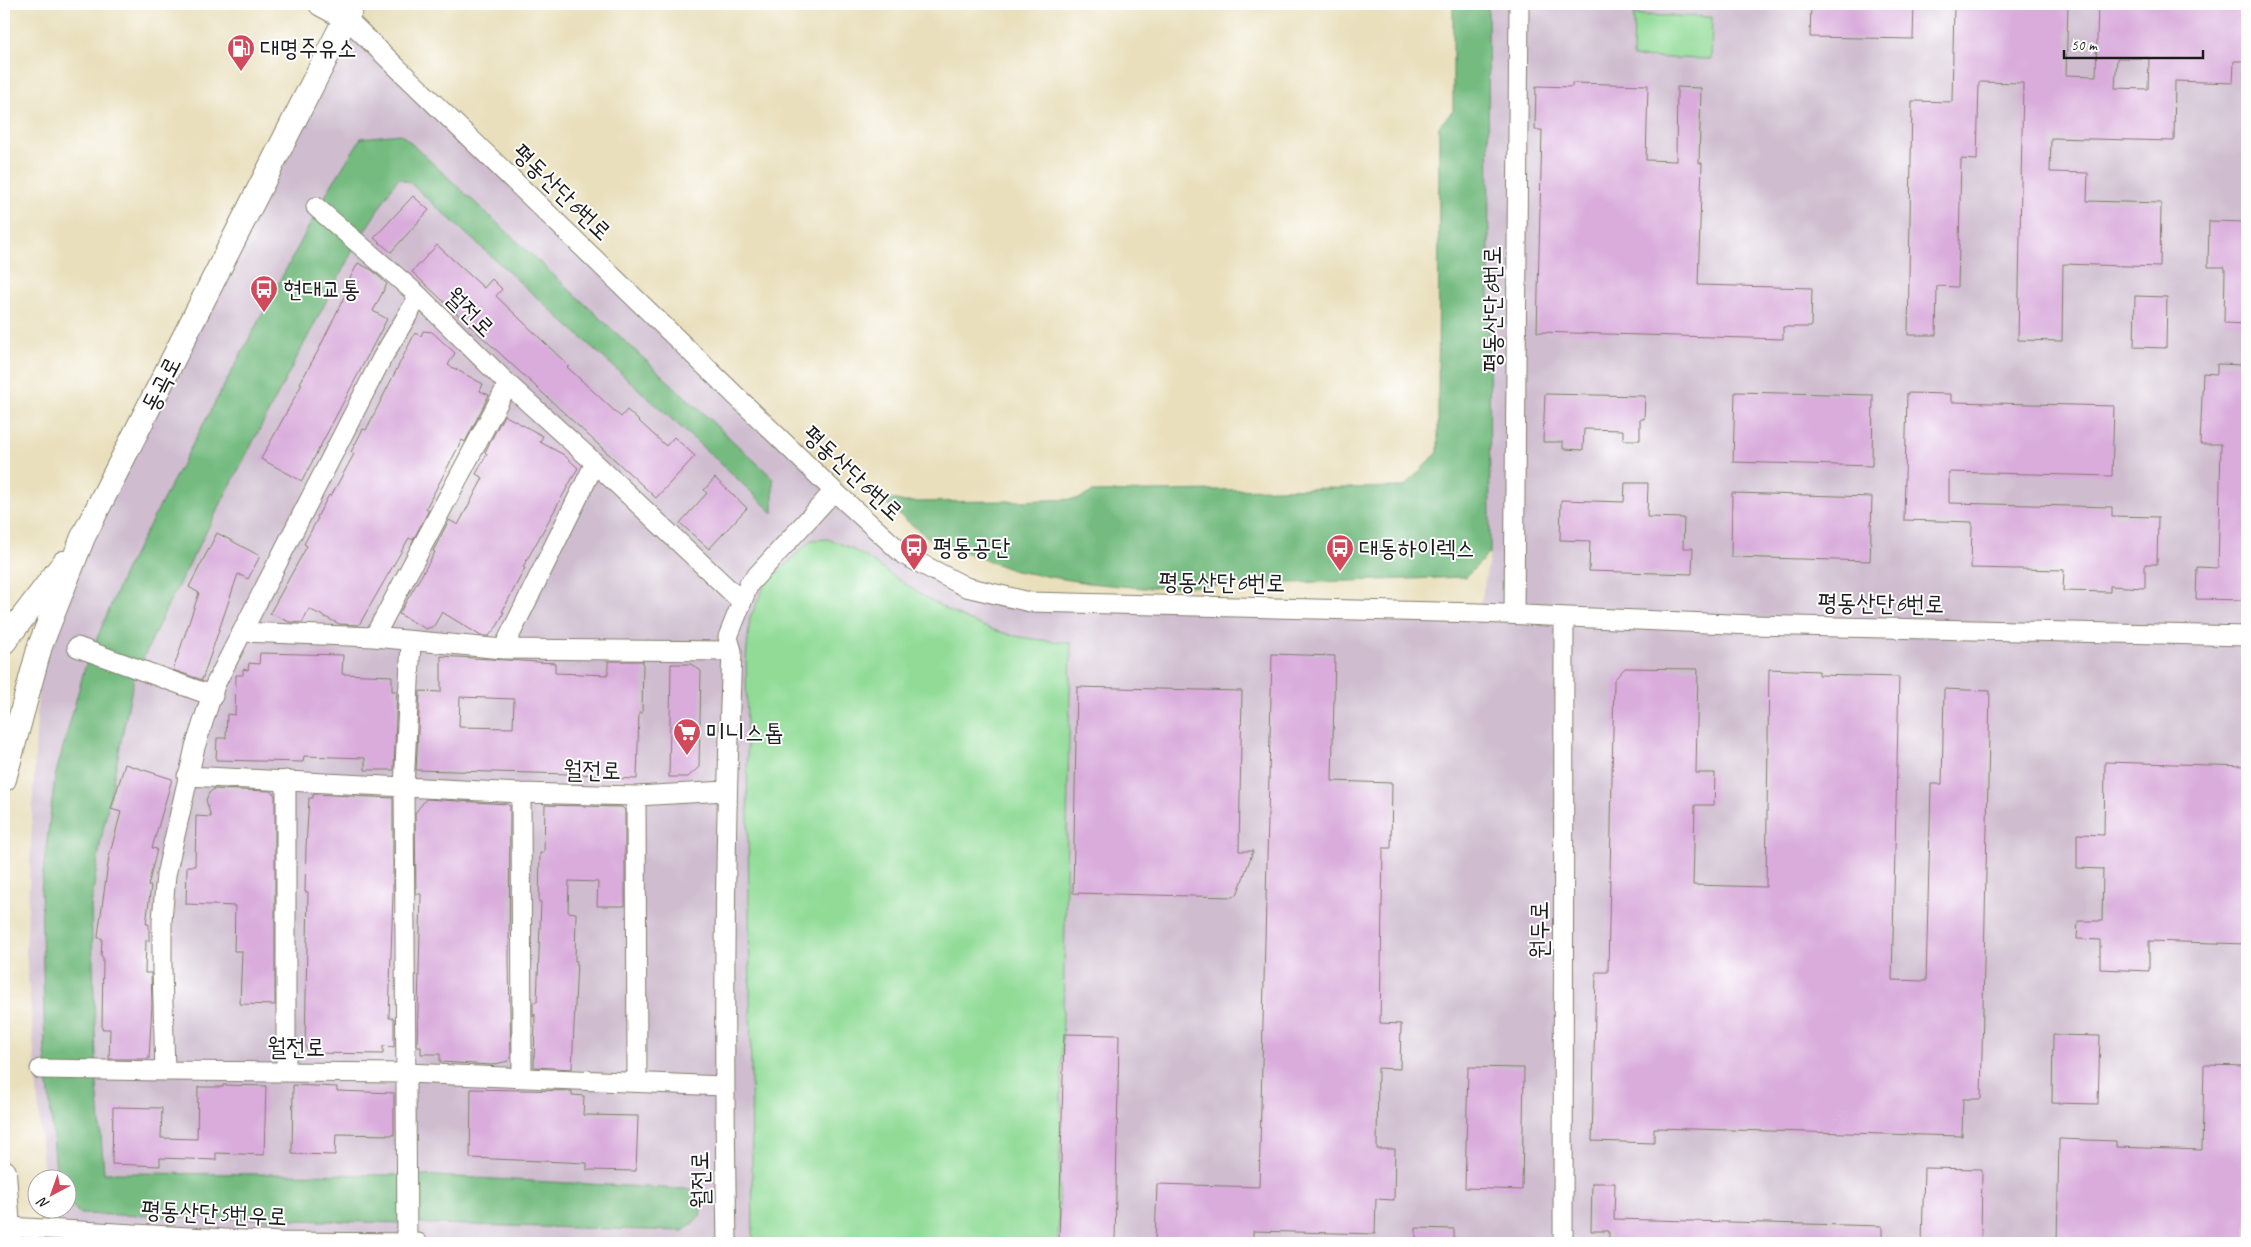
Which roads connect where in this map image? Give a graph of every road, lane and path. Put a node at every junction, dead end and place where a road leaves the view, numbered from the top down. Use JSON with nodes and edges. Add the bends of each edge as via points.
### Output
{"nodes":[{"id":1,"x":321,"y":4,"type":"edge"},
{"id":2,"x":1519,"y":4,"type":"edge"},
{"id":3,"x":349,"y":10,"type":"edge"},
{"id":4,"x":316,"y":207,"type":"dead end"},
{"id":5,"x":419,"y":296,"type":"junction"},
{"id":6,"x":508,"y":384,"type":"junction"},
{"id":7,"x":596,"y":463,"type":"junction"},
{"id":8,"x":834,"y":491,"type":"junction"},
{"id":9,"x":83,"y":537,"type":"junction"},
{"id":10,"x":741,"y":601,"type":"junction"},
{"id":11,"x":1514,"y":614,"type":"junction"},
{"id":12,"x":1564,"y":617,"type":"junction"},
{"id":13,"x":242,"y":632,"type":"junction"},
{"id":14,"x":2247,"y":636,"type":"edge"},
{"id":15,"x":374,"y":637,"type":"junction"},
{"id":16,"x":411,"y":641,"type":"junction"},
{"id":17,"x":4,"y":642,"type":"edge"},
{"id":18,"x":77,"y":647,"type":"dead end"},
{"id":19,"x":503,"y":649,"type":"junction"},
{"id":20,"x":732,"y":652,"type":"junction"},
{"id":21,"x":213,"y":696,"type":"junction"},
{"id":22,"x":4,"y":773,"type":"edge"},
{"id":23,"x":188,"y":776,"type":"junction"},
{"id":24,"x":4,"y":779,"type":"edge"},
{"id":25,"x":286,"y":780,"type":"junction"},
{"id":26,"x":404,"y":788,"type":"junction"},
{"id":27,"x":726,"y":791,"type":"junction"},
{"id":28,"x":521,"y":794,"type":"junction"},
{"id":29,"x":636,"y":796,"type":"junction"},
{"id":30,"x":40,"y":1068,"type":"dead end"},
{"id":31,"x":165,"y":1071,"type":"junction"},
{"id":32,"x":286,"y":1072,"type":"junction"},
{"id":33,"x":406,"y":1073,"type":"junction"},
{"id":34,"x":522,"y":1076,"type":"junction"},
{"id":35,"x":637,"y":1081,"type":"junction"},
{"id":36,"x":724,"y":1086,"type":"junction"},
{"id":37,"x":4,"y":1172,"type":"edge"},
{"id":38,"x":9,"y":1235,"type":"edge"},
{"id":39,"x":279,"y":1242,"type":"edge"},
{"id":40,"x":407,"y":1243,"type":"edge"},
{"id":41,"x":418,"y":1243,"type":"edge"},
{"id":42,"x":726,"y":1243,"type":"edge"},
{"id":43,"x":1563,"y":1243,"type":"edge"}],
"edges":[{"from":1,"to":3,"type":"main road"},
{"from":2,"to":11,"type":"street","name":"평동산단6번로"},
{"from":3,"to":8,"type":"street","name":"평동산단6번로"},
{"from":3,"to":9,"type":"main road","name":"동곡로"},
{"from":4,"to":5,"type":"street"},
{"from":5,"to":6,"type":"street","name":"월전로"},
{"from":5,"to":13,"type":"street","name":"월전로","via":[[382,358]]},
{"from":6,"to":7,"type":"street","name":"월전로"},
{"from":6,"to":15,"type":"street"},
{"from":7,"to":10,"type":"street","name":"월전로"},
{"from":7,"to":19,"type":"street"},
{"from":8,"to":10,"type":"street","name":"월전로","via":[[749,584]]},
{"from":8,"to":11,"type":"street","name":"평동산단6번로","via":[[904,555],[966,587],[1030,602]]},
{"from":9,"to":17,"type":"main road"},
{"from":9,"to":22,"type":"main road","name":"동곡로","via":[[40,646]]},
{"from":10,"to":20,"type":"street","name":"월전로","via":[[728,636]]},
{"from":11,"to":12,"type":"street","name":"평동산단6번로"},
{"from":12,"to":14,"type":"street","name":"평동산단6번로","via":[[1752,625]]},
{"from":12,"to":43,"type":"street","name":"원두로"},
{"from":13,"to":15,"type":"street"},
{"from":13,"to":21,"type":"street","name":"월전로"},
{"from":15,"to":16,"type":"street"},
{"from":16,"to":19,"type":"street"},
{"from":16,"to":26,"type":"street"},
{"from":18,"to":21,"type":"street"},
{"from":19,"to":20,"type":"street"},
{"from":20,"to":27,"type":"street","name":"월전로"},
{"from":21,"to":23,"type":"street","name":"월전로"},
{"from":22,"to":24,"type":"main road","name":"동곡로"},
{"from":23,"to":25,"type":"street","name":"월전로"},
{"from":23,"to":31,"type":"street","name":"월전로","via":[[166,875],[162,920]]},
{"from":25,"to":26,"type":"street","name":"월전로"},
{"from":25,"to":32,"type":"street"},
{"from":26,"to":28,"type":"street","name":"월전로"},
{"from":26,"to":33,"type":"street"},
{"from":27,"to":29,"type":"street","name":"월전로"},
{"from":27,"to":36,"type":"street","name":"월전로"},
{"from":28,"to":29,"type":"street","name":"월전로"},
{"from":28,"to":34,"type":"street"},
{"from":29,"to":35,"type":"street"},
{"from":30,"to":31,"type":"street"},
{"from":31,"to":32,"type":"street","name":"월전로"},
{"from":32,"to":33,"type":"street","name":"월전로"},
{"from":33,"to":34,"type":"street","name":"월전로"},
{"from":33,"to":40,"type":"street"},
{"from":34,"to":35,"type":"street","name":"월전로"},
{"from":35,"to":36,"type":"street","name":"월전로"},
{"from":36,"to":42,"type":"street","name":"월전로"},
{"from":37,"to":38,"type":"main road"},
{"from":38,"to":39,"type":"street","name":"평동산단5번우로"},
{"from":39,"to":40,"type":"street","name":"평동산단5번우로"},
{"from":40,"to":41,"type":"street","name":"평동산단5번우로"}]}
